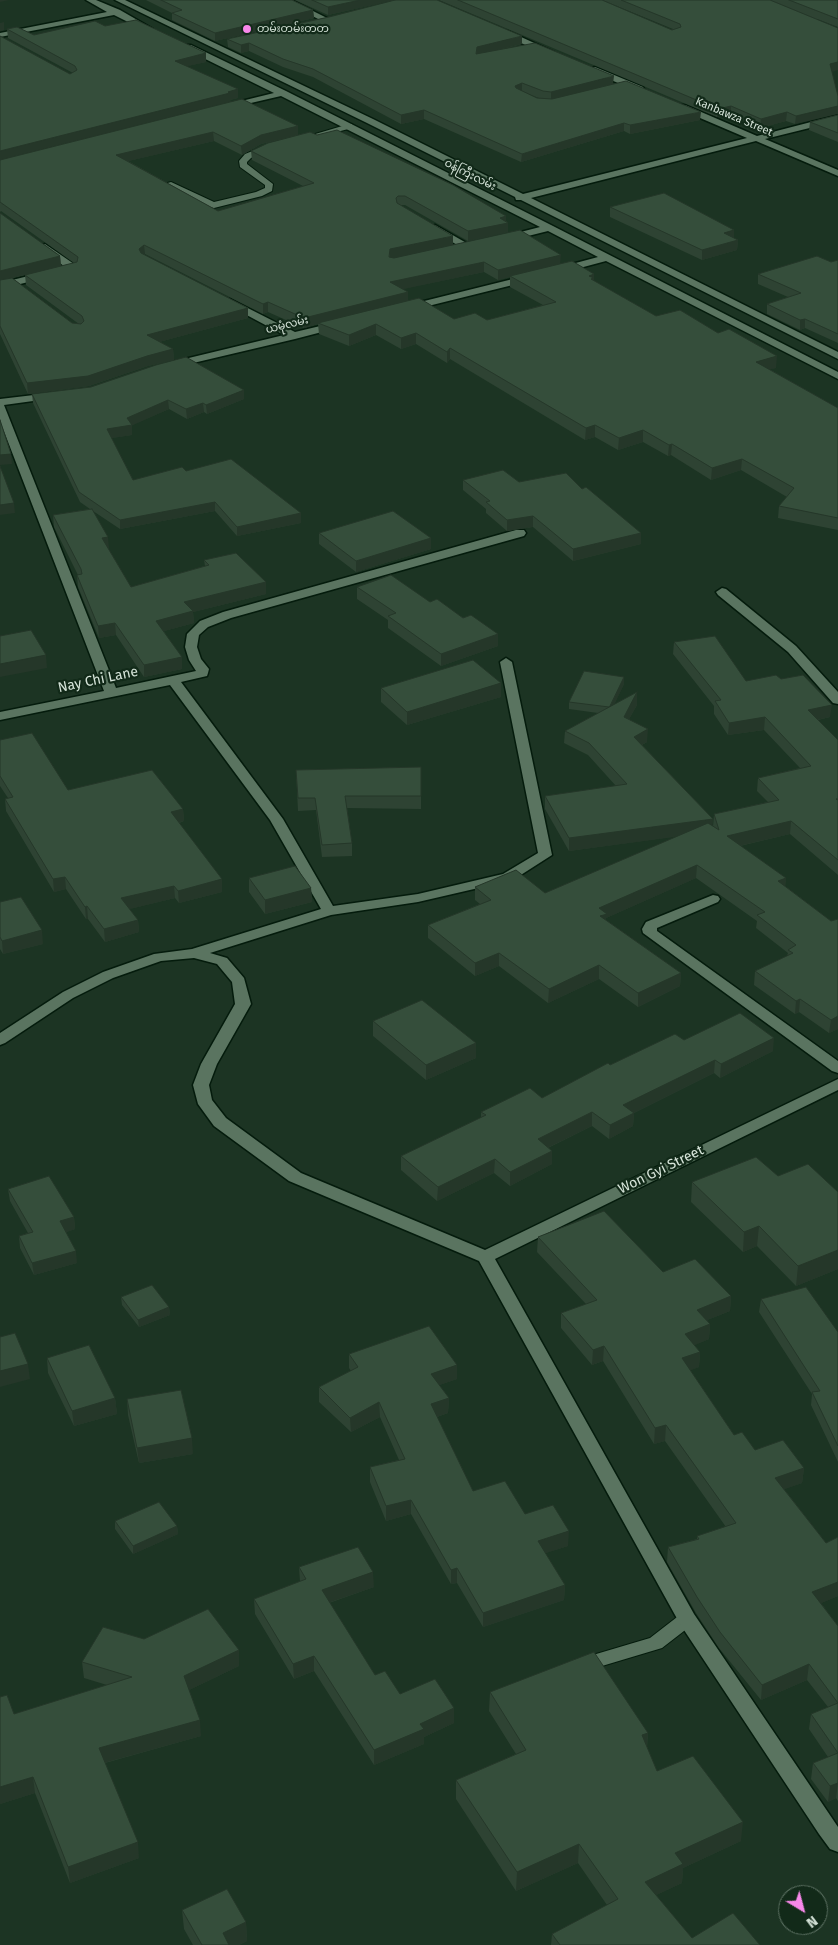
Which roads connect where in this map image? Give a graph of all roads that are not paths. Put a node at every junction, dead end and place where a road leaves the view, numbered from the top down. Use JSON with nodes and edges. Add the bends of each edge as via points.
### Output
{"nodes":[{"id":1,"x":90,"y":0,"type":"edge"},
{"id":2,"x":119,"y":0,"type":"edge"},
{"id":3,"x":285,"y":0,"type":"edge"},
{"id":4,"x":135,"y":8,"type":"junction"},
{"id":5,"x":115,"y":12,"type":"junction"},
{"id":6,"x":338,"y":18,"type":"edge"},
{"id":7,"x":329,"y":21,"type":"junction"},
{"id":8,"x":310,"y":25,"type":"edge"},
{"id":9,"x":500,"y":30,"type":"edge"},
{"id":10,"x":159,"y":33,"type":"edge"},
{"id":11,"x":3,"y":39,"type":"edge"},
{"id":12,"x":177,"y":42,"type":"edge"},
{"id":13,"x":220,"y":45,"type":"junction"},
{"id":14,"x":536,"y":46,"type":"junction"},
{"id":15,"x":194,"y":50,"type":"junction"},
{"id":16,"x":517,"y":50,"type":"edge"},
{"id":17,"x":564,"y":57,"type":"edge"},
{"id":18,"x":582,"y":65,"type":"edge"},
{"id":19,"x":628,"y":84,"type":"junction"},
{"id":20,"x":618,"y":86,"type":"edge"},
{"id":21,"x":646,"y":92,"type":"edge"},
{"id":22,"x":283,"y":94,"type":"junction"},
{"id":23,"x":673,"y":103,"type":"edge"},
{"id":24,"x":217,"y":110,"type":"edge"},
{"id":25,"x":838,"y":118,"type":"edge"},
{"id":26,"x":349,"y":126,"type":"junction"},
{"id":27,"x":756,"y":138,"type":"junction"},
{"id":28,"x":293,"y":141,"type":"edge"},
{"id":29,"x":275,"y":146,"type":"edge"},
{"id":30,"x":838,"y":173,"type":"edge"},
{"id":31,"x":157,"y":178,"type":"edge"},
{"id":32,"x":522,"y":197,"type":"junction"},
{"id":33,"x":499,"y":203,"type":"junction"},
{"id":34,"x":426,"y":223,"type":"edge"},
{"id":35,"x":550,"y":228,"type":"junction"},
{"id":36,"x":495,"y":240,"type":"edge"},
{"id":37,"x":40,"y":243,"type":"edge"},
{"id":38,"x":449,"y":251,"type":"edge"},
{"id":39,"x":608,"y":258,"type":"junction"},
{"id":40,"x":0,"y":286,"type":"edge"},
{"id":41,"x":216,"y":295,"type":"edge"},
{"id":42,"x":399,"y":310,"type":"edge"},
{"id":43,"x":352,"y":321,"type":"edge"},
{"id":44,"x":295,"y":336,"type":"junction"},
{"id":45,"x":838,"y":356,"type":"edge"},
{"id":46,"x":161,"y":367,"type":"edge"},
{"id":47,"x":838,"y":376,"type":"edge"},
{"id":48,"x":64,"y":395,"type":"edge"},
{"id":49,"x":0,"y":402,"type":"edge"},
{"id":50,"x":0,"y":407,"type":"edge"},
{"id":51,"x":520,"y":533,"type":"dead end"},
{"id":52,"x":722,"y":592,"type":"dead end"},
{"id":53,"x":506,"y":662,"type":"dead end"},
{"id":54,"x":173,"y":680,"type":"junction"},
{"id":55,"x":111,"y":692,"type":"junction"},
{"id":56,"x":838,"y":700,"type":"edge"},
{"id":57,"x":0,"y":716,"type":"edge"},
{"id":58,"x":713,"y":899,"type":"dead end"},
{"id":59,"x":329,"y":911,"type":"junction"},
{"id":60,"x":194,"y":953,"type":"junction"},
{"id":61,"x":0,"y":1040,"type":"edge"},
{"id":62,"x":838,"y":1068,"type":"edge"},
{"id":63,"x":838,"y":1084,"type":"edge"},
{"id":64,"x":485,"y":1257,"type":"junction"},
{"id":65,"x":687,"y":1619,"type":"junction"},
{"id":66,"x":562,"y":1671,"type":"edge"},
{"id":67,"x":838,"y":1844,"type":"edge"}],
"edges":[{"from":1,"to":5,"type":"street"},
{"from":2,"to":4,"type":"street","name":"ဝန်ကြီးလမ်း"},
{"from":3,"to":7,"type":"street"},
{"from":4,"to":5,"type":"street"},
{"from":4,"to":13,"type":"street","name":"ဝန်ကြီးလမ်း"},
{"from":5,"to":10,"type":"street"},
{"from":5,"to":11,"type":"street"},
{"from":6,"to":7,"type":"street"},
{"from":7,"to":8,"type":"street"},
{"from":9,"to":14,"type":"street"},
{"from":12,"to":15,"type":"street","name":"ဝန်ကြီးလမ်း"},
{"from":13,"to":15,"type":"street"},
{"from":13,"to":32,"type":"street","name":"ဝန်ကြီးလမ်း"},
{"from":14,"to":16,"type":"street"},
{"from":14,"to":17,"type":"street"},
{"from":15,"to":22,"type":"street","name":"ဝန်ကြီးလမ်း"},
{"from":18,"to":19,"type":"street"},
{"from":19,"to":20,"type":"lane"},
{"from":19,"to":21,"type":"street"},
{"from":22,"to":24,"type":"street"},
{"from":22,"to":26,"type":"street","name":"ဝန်ကြီးလမ်း"},
{"from":23,"to":27,"type":"street","name":"Kanbawza Street"},
{"from":25,"to":27,"type":"street"},
{"from":26,"to":28,"type":"lane"},
{"from":26,"to":33,"type":"street","name":"ဝန်ကြီးလမ်း"},
{"from":27,"to":30,"type":"street","name":"Kanbawza Street"},
{"from":27,"to":32,"type":"street"},
{"from":29,"to":31,"type":"lane","via":[[243,160],[243,165],[269,184],[269,189],[223,204],[207,204]]},
{"from":32,"to":33,"type":"street"},
{"from":32,"to":45,"type":"street","name":"ဝန်ကြီးလမ်း"},
{"from":33,"to":35,"type":"street","name":"ဝန်ကြီးလမ်း"},
{"from":34,"to":38,"type":"street","via":[[472,246]]},
{"from":35,"to":36,"type":"street"},
{"from":35,"to":39,"type":"street","name":"ဝန်ကြီးလမ်း"},
{"from":37,"to":40,"type":"street","via":[[73,268],[19,286]]},
{"from":39,"to":42,"type":"street"},
{"from":39,"to":47,"type":"street","name":"ဝန်ကြီးလမ်း"},
{"from":41,"to":44,"type":"street"},
{"from":43,"to":44,"type":"street","name":"ယမုံလမ်း"},
{"from":44,"to":46,"type":"street","name":"ယမုံလမ်း"},
{"from":48,"to":49,"type":"street"},
{"from":50,"to":55,"type":"street"},
{"from":51,"to":54,"type":"street","name":"Nay Chi Lane","via":[[204,624],[193,634],[191,647],[202,673]]},
{"from":52,"to":56,"type":"street","via":[[792,649]]},
{"from":53,"to":59,"type":"street","via":[[545,854],[508,877],[418,898]]},
{"from":54,"to":55,"type":"street","name":"Nay Chi Lane"},
{"from":54,"to":59,"type":"street","via":[[276,819]]},
{"from":55,"to":57,"type":"street","name":"Nay Chi Lane"},
{"from":58,"to":62,"type":"street","via":[[652,925],[650,933]]},
{"from":59,"to":60,"type":"street"},
{"from":60,"to":61,"type":"street","via":[[159,957],[108,975],[68,995]]},
{"from":60,"to":64,"type":"street","via":[[222,961],[239,981],[243,1004],[209,1064],[201,1085],[204,1100],[220,1122],[295,1177]]},
{"from":63,"to":64,"type":"street","name":"Won Gyi Street"},
{"from":64,"to":65,"type":"street"},
{"from":65,"to":66,"type":"lane","via":[[656,1643]]},
{"from":65,"to":67,"type":"street"}]}
